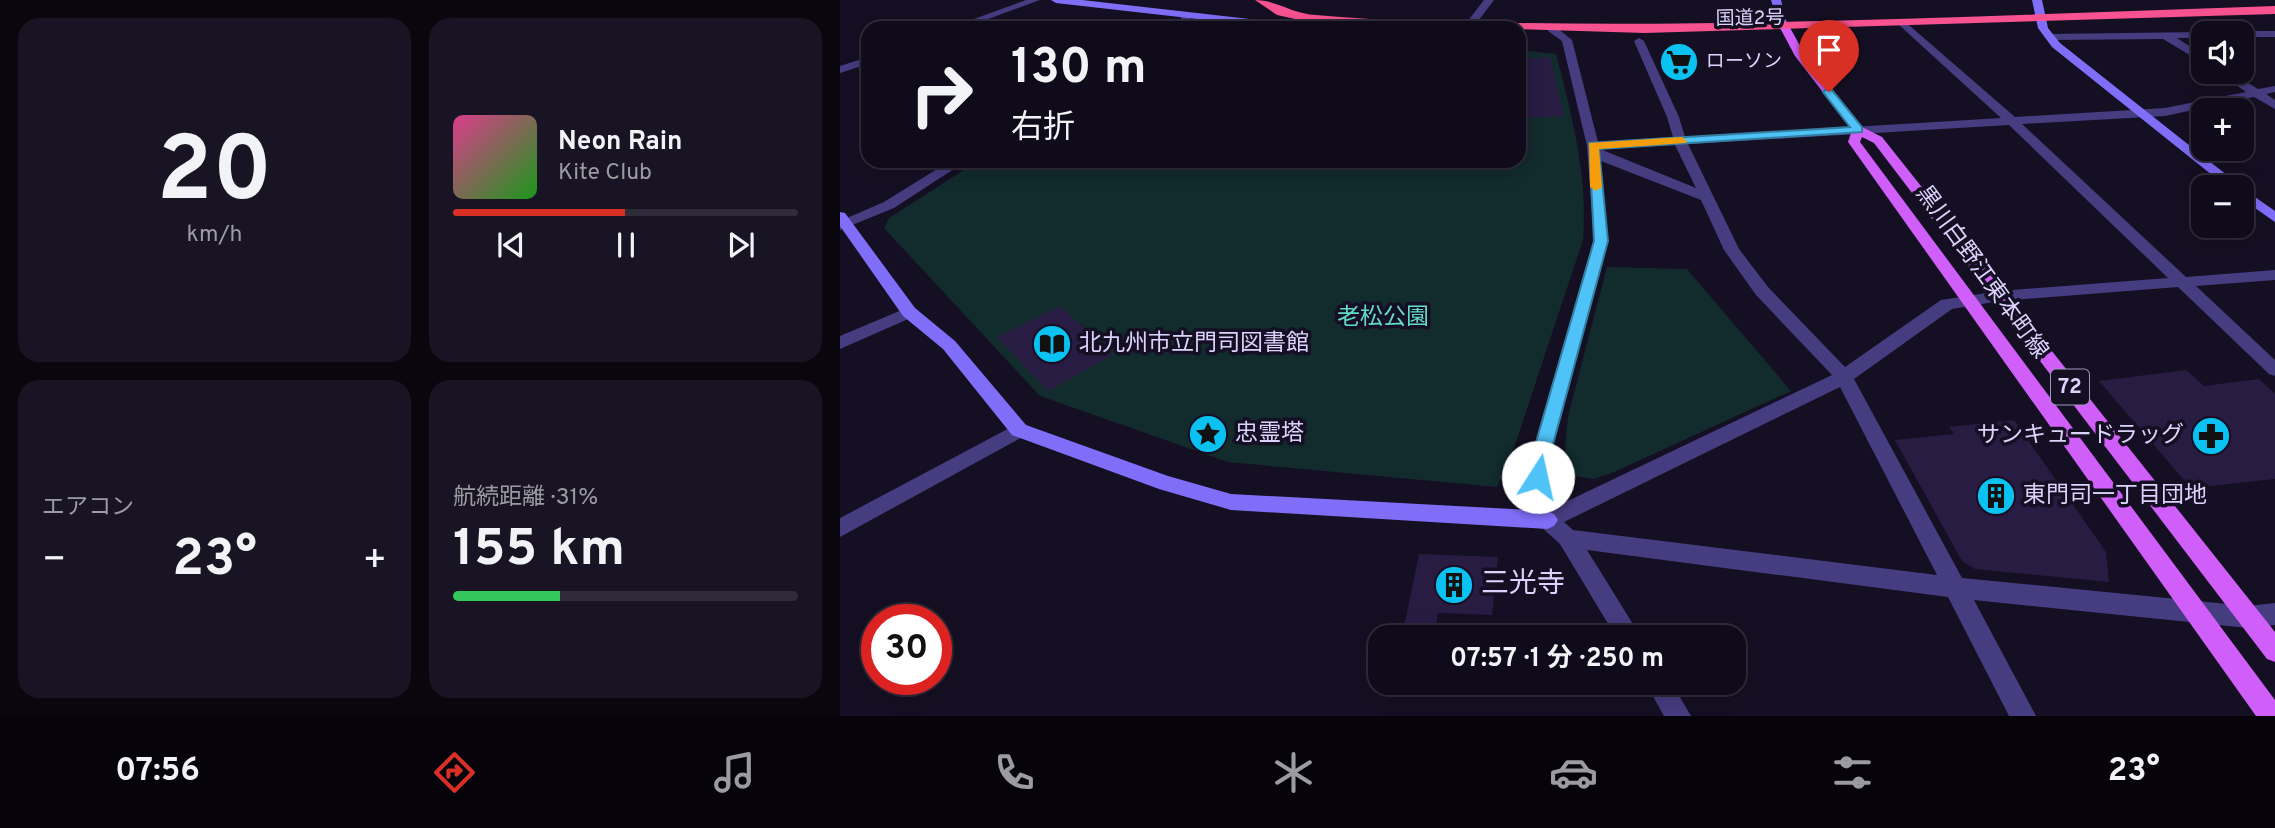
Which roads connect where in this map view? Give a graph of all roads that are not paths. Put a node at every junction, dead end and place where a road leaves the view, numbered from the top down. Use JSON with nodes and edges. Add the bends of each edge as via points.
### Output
{"nodes":[{"id":1,"x":1035,"y":0,"type":"edge"},
{"id":2,"x":1056,"y":0,"type":"edge"},
{"id":3,"x":1261,"y":0,"type":"edge"},
{"id":4,"x":1489,"y":0,"type":"edge"},
{"id":5,"x":1776,"y":0,"type":"edge"},
{"id":6,"x":2037,"y":0,"type":"edge"},
{"id":7,"x":2275,"y":10,"type":"edge"},
{"id":8,"x":1183,"y":13,"type":"junction"},
{"id":9,"x":1220,"y":16,"type":"junction"},
{"id":10,"x":1277,"y":18,"type":"junction"},
{"id":11,"x":2275,"y":18,"type":"edge"},
{"id":12,"x":974,"y":21,"type":"edge"},
{"id":13,"x":1187,"y":21,"type":"edge"},
{"id":14,"x":1268,"y":21,"type":"edge"},
{"id":15,"x":1290,"y":21,"type":"edge"},
{"id":16,"x":1299,"y":21,"type":"edge"},
{"id":17,"x":1473,"y":21,"type":"edge"},
{"id":18,"x":1902,"y":22,"type":"junction"},
{"id":19,"x":2044,"y":27,"type":"junction"},
{"id":20,"x":1526,"y":28,"type":"edge"},
{"id":21,"x":1552,"y":29,"type":"junction"},
{"id":22,"x":1586,"y":29,"type":"junction"},
{"id":23,"x":1786,"y":32,"type":"junction"},
{"id":24,"x":1915,"y":32,"type":"junction"},
{"id":25,"x":2254,"y":34,"type":"edge"},
{"id":26,"x":2275,"y":34,"type":"edge"},
{"id":27,"x":2191,"y":36,"type":"edge"},
{"id":28,"x":2167,"y":37,"type":"junction"},
{"id":29,"x":1526,"y":38,"type":"edge"},
{"id":30,"x":1567,"y":40,"type":"junction"},
{"id":31,"x":1639,"y":41,"type":"junction"},
{"id":32,"x":2191,"y":52,"type":"edge"},
{"id":33,"x":861,"y":62,"type":"edge"},
{"id":34,"x":843,"y":67,"type":"edge"},
{"id":35,"x":861,"y":69,"type":"edge"},
{"id":36,"x":2242,"y":84,"type":"edge"},
{"id":37,"x":2275,"y":89,"type":"edge"},
{"id":38,"x":2257,"y":93,"type":"junction"},
{"id":39,"x":2275,"y":105,"type":"edge"},
{"id":40,"x":2140,"y":114,"type":"junction"},
{"id":41,"x":2013,"y":122,"type":"junction"},
{"id":42,"x":1858,"y":130,"type":"junction"},
{"id":43,"x":1680,"y":141,"type":"junction"},
{"id":44,"x":1593,"y":149,"type":"junction"},
{"id":45,"x":948,"y":168,"type":"edge"},
{"id":46,"x":2219,"y":175,"type":"edge"},
{"id":47,"x":1706,"y":197,"type":"junction"},
{"id":48,"x":2254,"y":201,"type":"edge"},
{"id":49,"x":2275,"y":218,"type":"edge"},
{"id":50,"x":842,"y":222,"type":"edge"},
{"id":51,"x":2275,"y":275,"type":"edge"},
{"id":52,"x":2184,"y":284,"type":"junction"},
{"id":53,"x":2000,"y":296,"type":"junction"},
{"id":54,"x":1968,"y":300,"type":"junction"},
{"id":55,"x":909,"y":312,"type":"junction"},
{"id":56,"x":840,"y":343,"type":"edge"},
{"id":57,"x":2275,"y":370,"type":"edge"},
{"id":58,"x":1844,"y":377,"type":"junction"},
{"id":59,"x":1018,"y":430,"type":"junction"},
{"id":60,"x":1547,"y":520,"type":"junction"},
{"id":61,"x":840,"y":528,"type":"edge"},
{"id":62,"x":1568,"y":538,"type":"junction"},
{"id":63,"x":1957,"y":588,"type":"junction"},
{"id":64,"x":2195,"y":611,"type":"junction"},
{"id":65,"x":2275,"y":614,"type":"edge"},
{"id":66,"x":2248,"y":617,"type":"junction"},
{"id":67,"x":1622,"y":625,"type":"edge"},
{"id":68,"x":2275,"y":651,"type":"edge"},
{"id":69,"x":1665,"y":695,"type":"edge"},
{"id":70,"x":1678,"y":716,"type":"edge"},
{"id":71,"x":2023,"y":716,"type":"edge"},
{"id":72,"x":2271,"y":716,"type":"edge"}],
"edges":[{"from":1,"to":12,"type":"street"},
{"from":2,"to":8,"type":"street"},
{"from":3,"to":10,"type":"highway"},
{"from":3,"to":16,"type":"highway"},
{"from":4,"to":17,"type":"street"},
{"from":5,"to":23,"type":"street"},
{"from":6,"to":19,"type":"street"},
{"from":7,"to":19,"type":"highway","name":"国道2号"},
{"from":8,"to":9,"type":"street"},
{"from":8,"to":13,"type":"street"},
{"from":9,"to":10,"type":"street"},
{"from":9,"to":14,"type":"street"},
{"from":10,"to":15,"type":"highway"},
{"from":11,"to":19,"type":"highway","name":"国道2号"},
{"from":18,"to":19,"type":"highway","name":"国道2号"},
{"from":18,"to":23,"type":"highway","name":"国道2号"},
{"from":18,"to":24,"type":"street"},
{"from":19,"to":24,"type":"highway","name":"国道2号"},
{"from":19,"to":28,"type":"street"},
{"from":19,"to":40,"type":"street","via":[[2079,66]]},
{"from":20,"to":21,"type":"highway","name":"国道2号"},
{"from":21,"to":22,"type":"highway","name":"国道2号"},
{"from":21,"to":30,"type":"street"},
{"from":22,"to":23,"type":"highway","name":"国道2号"},
{"from":22,"to":30,"type":"street"},
{"from":23,"to":24,"type":"highway","name":"国道2号"},
{"from":23,"to":31,"type":"highway","name":"国道2号"},
{"from":23,"to":42,"type":"main road","name":"黒川白野江東本町線","number":"72"},
{"from":24,"to":41,"type":"street"},
{"from":25,"to":26,"type":"street"},
{"from":27,"to":28,"type":"street"},
{"from":28,"to":32,"type":"street"},
{"from":29,"to":30,"type":"highway","name":"国道2号"},
{"from":30,"to":31,"type":"highway","name":"国道2号"},
{"from":30,"to":44,"type":"street"},
{"from":31,"to":43,"type":"street"},
{"from":33,"to":34,"type":"street"},
{"from":34,"to":35,"type":"street"},
{"from":36,"to":38,"type":"street"},
{"from":37,"to":38,"type":"street"},
{"from":38,"to":39,"type":"street"},
{"from":38,"to":40,"type":"street"},
{"from":40,"to":41,"type":"street"},
{"from":40,"to":46,"type":"street"},
{"from":41,"to":42,"type":"street"},
{"from":41,"to":52,"type":"street"},
{"from":42,"to":43,"type":"street"},
{"from":42,"to":53,"type":"main road","name":"黒川白野江東本町線","number":"72","via":[[1878,140]]},
{"from":42,"to":54,"type":"main road","name":"黒川白野江東本町線","number":"72","via":[[1854,142]]},
{"from":43,"to":44,"type":"street"},
{"from":43,"to":47,"type":"street"},
{"from":44,"to":47,"type":"street"},
{"from":44,"to":60,"type":"street","via":[[1601,241],[1537,470]]},
{"from":45,"to":50,"type":"street","via":[[889,205]]},
{"from":47,"to":58,"type":"street","via":[[1732,250],[1762,291]]},
{"from":48,"to":49,"type":"street"},
{"from":50,"to":55,"type":"street"},
{"from":51,"to":52,"type":"street"},
{"from":52,"to":53,"type":"street"},
{"from":52,"to":57,"type":"street"},
{"from":53,"to":54,"type":"street"},
{"from":53,"to":66,"type":"main road","name":"黒川白野江東本町線","number":"72"},
{"from":54,"to":58,"type":"street","via":[[1947,304]]},
{"from":54,"to":64,"type":"main road","name":"黒川白野江東本町線","number":"72"},
{"from":55,"to":56,"type":"street"},
{"from":55,"to":59,"type":"street","via":[[949,345]]},
{"from":58,"to":60,"type":"street"},
{"from":58,"to":63,"type":"street"},
{"from":59,"to":60,"type":"street","via":[[1231,502]]},
{"from":59,"to":61,"type":"street"},
{"from":60,"to":62,"type":"street"},
{"from":62,"to":63,"type":"street"},
{"from":62,"to":67,"type":"street"},
{"from":63,"to":64,"type":"street"},
{"from":63,"to":71,"type":"street"},
{"from":64,"to":66,"type":"street"},
{"from":64,"to":72,"type":"main road","name":"黒川白野江東本町線","number":"72"},
{"from":65,"to":66,"type":"street"},
{"from":66,"to":68,"type":"main road","name":"黒川白野江東本町線","number":"72"},
{"from":69,"to":70,"type":"street"}]}
